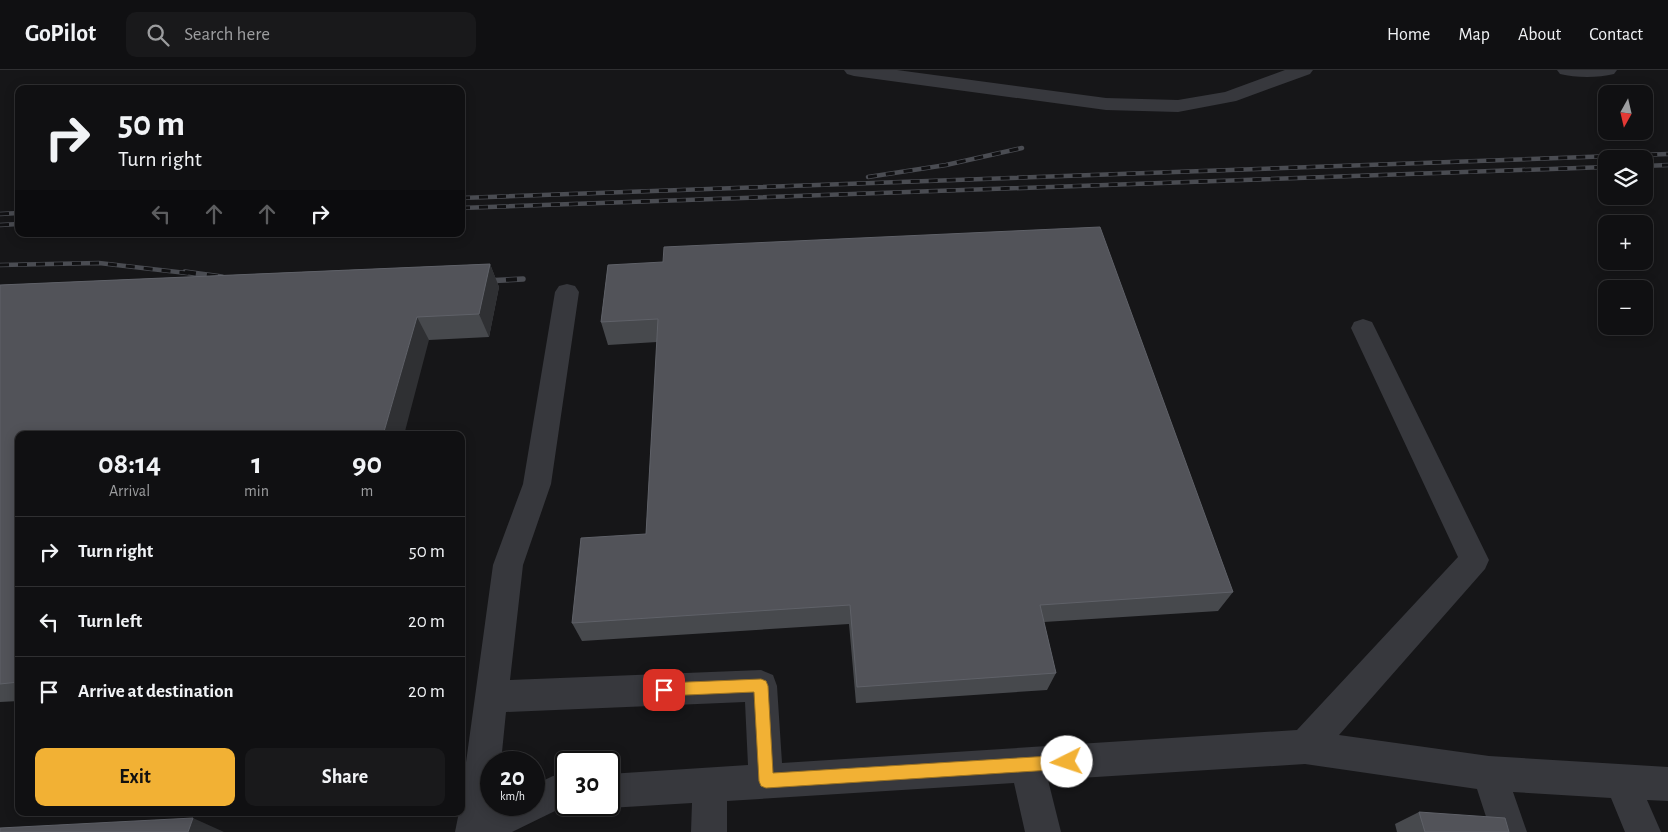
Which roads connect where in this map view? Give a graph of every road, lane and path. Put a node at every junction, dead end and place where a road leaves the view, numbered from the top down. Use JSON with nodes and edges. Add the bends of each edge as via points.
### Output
{"nodes":[{"id":1,"x":854,"y":70,"type":"edge"},
{"id":2,"x":1303,"y":70,"type":"edge"},
{"id":3,"x":1567,"y":70,"type":"edge"},
{"id":4,"x":1607,"y":70,"type":"edge"},
{"id":5,"x":567,"y":292,"type":"dead end"},
{"id":6,"x":1363,"y":328,"type":"dead end"},
{"id":7,"x":491,"y":697,"type":"junction"},
{"id":8,"x":1305,"y":747,"type":"junction"},
{"id":9,"x":1027,"y":765,"type":"junction"},
{"id":10,"x":1489,"y":773,"type":"junction"},
{"id":11,"x":766,"y":781,"type":"junction"},
{"id":12,"x":1621,"y":781,"type":"junction"},
{"id":13,"x":710,"y":784,"type":"junction"},
{"id":14,"x":1668,"y":784,"type":"edge"},
{"id":15,"x":620,"y":790,"type":"edge"},
{"id":16,"x":506,"y":816,"type":"edge"},
{"id":17,"x":703,"y":829,"type":"edge"},
{"id":18,"x":474,"y":831,"type":"edge"},
{"id":19,"x":1043,"y":832,"type":"edge"},
{"id":20,"x":1509,"y":832,"type":"edge"},
{"id":21,"x":1643,"y":832,"type":"edge"}],
"edges":[{"from":1,"to":2,"type":"street","via":[[1106,104],[1178,106],[1229,97]]},
{"from":3,"to":4,"type":"street"},
{"from":5,"to":7,"type":"street","via":[[537,484],[508,565]]},
{"from":6,"to":8,"type":"street","via":[[1474,560]]},
{"from":7,"to":11,"type":"street","via":[[761,686]]},
{"from":7,"to":18,"type":"street"},
{"from":8,"to":9,"type":"street"},
{"from":8,"to":10,"type":"street"},
{"from":9,"to":11,"type":"street"},
{"from":9,"to":19,"type":"street"},
{"from":10,"to":12,"type":"street"},
{"from":10,"to":20,"type":"street"},
{"from":11,"to":13,"type":"street"},
{"from":12,"to":14,"type":"street"},
{"from":12,"to":21,"type":"street"},
{"from":13,"to":15,"type":"street"},
{"from":13,"to":17,"type":"street"},
{"from":16,"to":18,"type":"street"}]}
